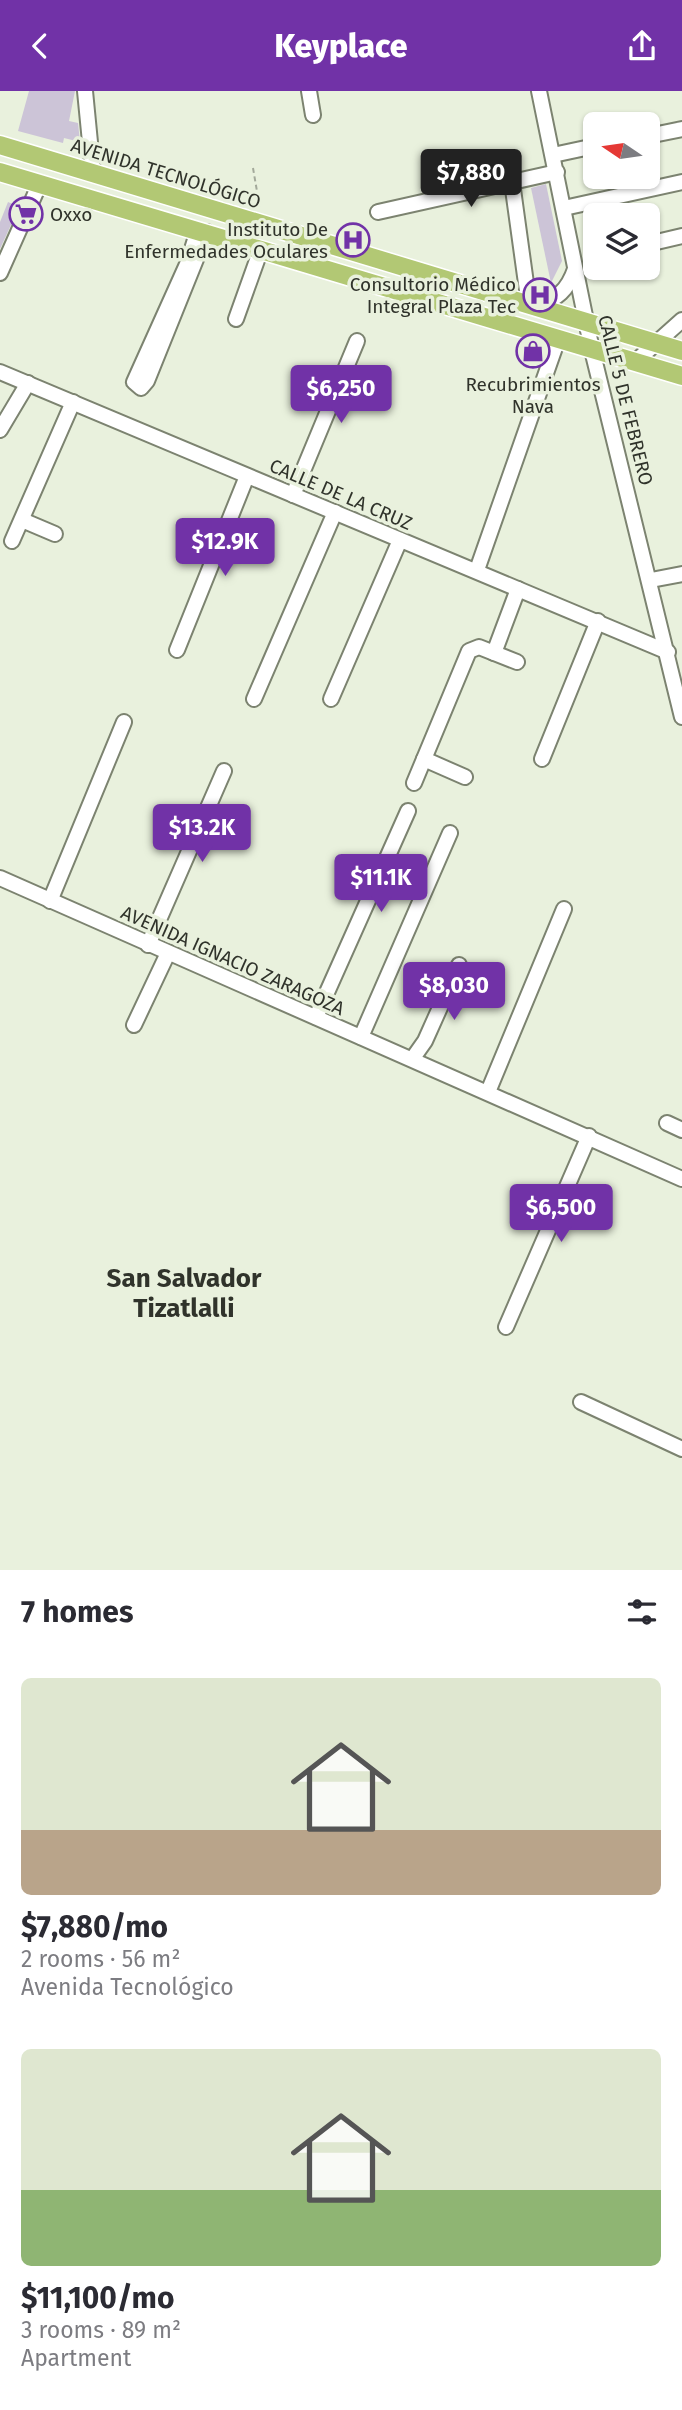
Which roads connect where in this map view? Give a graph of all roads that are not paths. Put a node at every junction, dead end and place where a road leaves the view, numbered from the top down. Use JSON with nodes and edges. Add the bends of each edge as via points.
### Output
{"nodes":[{"id":1,"x":85,"y":91,"type":"edge"},
{"id":2,"x":309,"y":91,"type":"edge"},
{"id":3,"x":539,"y":91,"type":"edge"},
{"id":4,"x":313,"y":115,"type":"dead end"},
{"id":5,"x":682,"y":129,"type":"edge"},
{"id":6,"x":660,"y":134,"type":"edge"},
{"id":7,"x":0,"y":145,"type":"edge"},
{"id":8,"x":583,"y":149,"type":"edge"},
{"id":9,"x":553,"y":155,"type":"junction"},
{"id":10,"x":557,"y":172,"type":"junction"},
{"id":11,"x":93,"y":173,"type":"junction"},
{"id":12,"x":1,"y":174,"type":"edge"},
{"id":13,"x":512,"y":182,"type":"junction"},
{"id":14,"x":682,"y":182,"type":"edge"},
{"id":15,"x":40,"y":183,"type":"junction"},
{"id":16,"x":564,"y":208,"type":"junction"},
{"id":17,"x":378,"y":212,"type":"dead end"},
{"id":18,"x":203,"y":231,"type":"junction"},
{"id":19,"x":682,"y":236,"type":"edge"},
{"id":20,"x":660,"y":241,"type":"edge"},
{"id":21,"x":261,"y":249,"type":"junction"},
{"id":22,"x":576,"y":267,"type":"junction"},
{"id":23,"x":0,"y":273,"type":"edge"},
{"id":24,"x":533,"y":306,"type":"junction"},
{"id":25,"x":236,"y":319,"type":"dead end"},
{"id":26,"x":682,"y":320,"type":"edge"},
{"id":27,"x":587,"y":321,"type":"junction"},
{"id":28,"x":558,"y":339,"type":"junction"},
{"id":29,"x":357,"y":341,"type":"dead end"},
{"id":30,"x":656,"y":343,"type":"junction"},
{"id":31,"x":592,"y":350,"type":"junction"},
{"id":32,"x":682,"y":351,"type":"edge"},
{"id":33,"x":635,"y":362,"type":"junction"},
{"id":34,"x":0,"y":372,"type":"edge"},
{"id":35,"x":682,"y":376,"type":"edge"},
{"id":36,"x":28,"y":383,"type":"junction"},
{"id":37,"x":73,"y":402,"type":"junction"},
{"id":38,"x":0,"y":430,"type":"edge"},
{"id":39,"x":247,"y":475,"type":"junction"},
{"id":40,"x":293,"y":495,"type":"junction"},
{"id":41,"x":335,"y":512,"type":"junction"},
{"id":42,"x":22,"y":520,"type":"junction"},
{"id":43,"x":55,"y":534,"type":"dead end"},
{"id":44,"x":400,"y":540,"type":"junction"},
{"id":45,"x":12,"y":541,"type":"dead end"},
{"id":46,"x":477,"y":570,"type":"junction"},
{"id":47,"x":682,"y":574,"type":"edge"},
{"id":48,"x":651,"y":580,"type":"junction"},
{"id":49,"x":518,"y":589,"type":"junction"},
{"id":50,"x":598,"y":621,"type":"junction"},
{"id":51,"x":177,"y":649,"type":"dead end"},
{"id":52,"x":668,"y":652,"type":"junction"},
{"id":53,"x":494,"y":653,"type":"junction"},
{"id":54,"x":517,"y":662,"type":"dead end"},
{"id":55,"x":254,"y":699,"type":"dead end"},
{"id":56,"x":331,"y":699,"type":"dead end"},
{"id":57,"x":682,"y":717,"type":"edge"},
{"id":58,"x":124,"y":722,"type":"dead end"},
{"id":59,"x":424,"y":759,"type":"junction"},
{"id":60,"x":542,"y":759,"type":"dead end"},
{"id":61,"x":224,"y":771,"type":"dead end"},
{"id":62,"x":465,"y":778,"type":"dead end"},
{"id":63,"x":414,"y":783,"type":"dead end"},
{"id":64,"x":408,"y":811,"type":"dead end"},
{"id":65,"x":450,"y":833,"type":"dead end"},
{"id":66,"x":0,"y":878,"type":"edge"},
{"id":67,"x":51,"y":901,"type":"junction"},
{"id":68,"x":564,"y":909,"type":"dead end"},
{"id":69,"x":148,"y":945,"type":"junction"},
{"id":70,"x":168,"y":953,"type":"junction"},
{"id":71,"x":459,"y":965,"type":"dead end"},
{"id":72,"x":316,"y":1017,"type":"junction"},
{"id":73,"x":134,"y":1025,"type":"dead end"},
{"id":74,"x":361,"y":1037,"type":"junction"},
{"id":75,"x":413,"y":1058,"type":"junction"},
{"id":76,"x":488,"y":1092,"type":"junction"},
{"id":77,"x":667,"y":1123,"type":"dead end"},
{"id":78,"x":682,"y":1130,"type":"edge"},
{"id":79,"x":589,"y":1136,"type":"junction"},
{"id":80,"x":682,"y":1179,"type":"edge"},
{"id":81,"x":506,"y":1327,"type":"dead end"},
{"id":82,"x":581,"y":1402,"type":"dead end"},
{"id":83,"x":682,"y":1449,"type":"edge"}],
"edges":[{"from":1,"to":11,"type":"street"},
{"from":2,"to":4,"type":"street"},
{"from":3,"to":9,"type":"street","name":"CALLE 5 DE FEBRERO"},
{"from":5,"to":6,"type":"street"},
{"from":7,"to":11,"type":"main road","name":"AVENIDA TECNOLÓGICO"},
{"from":8,"to":9,"type":"street"},
{"from":9,"to":10,"type":"street","name":"CALLE 5 DE FEBRERO"},
{"from":10,"to":13,"type":"street"},
{"from":10,"to":16,"type":"street","name":"CALLE 5 DE FEBRERO"},
{"from":11,"to":24,"type":"main road","name":"AVENIDA TECNOLÓGICO"},
{"from":12,"to":15,"type":"main road"},
{"from":13,"to":17,"type":"street"},
{"from":13,"to":24,"type":"street"},
{"from":14,"to":16,"type":"street"},
{"from":15,"to":18,"type":"main road"},
{"from":15,"to":23,"type":"street"},
{"from":16,"to":22,"type":"street","name":"CALLE 5 DE FEBRERO"},
{"from":18,"to":18,"type":"street","via":[[136,378],[135,385],[141,388]]},
{"from":18,"to":21,"type":"main road"},
{"from":19,"to":20,"type":"street"},
{"from":21,"to":25,"type":"street"},
{"from":21,"to":28,"type":"main road"},
{"from":22,"to":24,"type":"street","via":[[559,296]]},
{"from":22,"to":27,"type":"street","name":"CALLE 5 DE FEBRERO"},
{"from":24,"to":27,"type":"main road","name":"AVENIDA TECNOLÓGICO"},
{"from":26,"to":30,"type":"street"},
{"from":27,"to":30,"type":"main road","name":"AVENIDA TECNOLÓGICO"},
{"from":27,"to":31,"type":"street","name":"CALLE 5 DE FEBRERO"},
{"from":28,"to":31,"type":"main road"},
{"from":28,"to":46,"type":"street"},
{"from":29,"to":40,"type":"street"},
{"from":30,"to":32,"type":"main road","name":"AVENIDA TECNOLÓGICO"},
{"from":30,"to":33,"type":"street"},
{"from":31,"to":33,"type":"main road"},
{"from":31,"to":48,"type":"street","name":"CALLE 5 DE FEBRERO"},
{"from":33,"to":35,"type":"main road"},
{"from":34,"to":36,"type":"street","name":"CALLE DE LA CRUZ"},
{"from":36,"to":37,"type":"street","name":"CALLE DE LA CRUZ"},
{"from":36,"to":38,"type":"street"},
{"from":37,"to":39,"type":"street","name":"CALLE DE LA CRUZ"},
{"from":37,"to":42,"type":"street"},
{"from":39,"to":40,"type":"street","name":"CALLE DE LA CRUZ"},
{"from":39,"to":51,"type":"street"},
{"from":40,"to":41,"type":"street","name":"CALLE DE LA CRUZ"},
{"from":41,"to":44,"type":"street","name":"CALLE DE LA CRUZ"},
{"from":41,"to":55,"type":"street"},
{"from":42,"to":43,"type":"street"},
{"from":42,"to":45,"type":"street"},
{"from":44,"to":46,"type":"street","name":"CALLE DE LA CRUZ"},
{"from":44,"to":56,"type":"street"},
{"from":46,"to":49,"type":"street","name":"CALLE DE LA CRUZ"},
{"from":47,"to":48,"type":"street"},
{"from":48,"to":52,"type":"street","name":"CALLE 5 DE FEBRERO"},
{"from":49,"to":50,"type":"street","name":"CALLE DE LA CRUZ"},
{"from":49,"to":53,"type":"street"},
{"from":50,"to":52,"type":"street","name":"CALLE DE LA CRUZ"},
{"from":50,"to":60,"type":"street"},
{"from":52,"to":57,"type":"street","name":"CALLE 5 DE FEBRERO"},
{"from":53,"to":54,"type":"street"},
{"from":53,"to":59,"type":"street","via":[[476,647],[469,651]]},
{"from":58,"to":67,"type":"street"},
{"from":59,"to":62,"type":"street"},
{"from":59,"to":63,"type":"street"},
{"from":61,"to":69,"type":"street"},
{"from":64,"to":72,"type":"street"},
{"from":65,"to":74,"type":"street"},
{"from":66,"to":67,"type":"street","name":"AVENIDA IGNACIO ZARAGOZA"},
{"from":67,"to":69,"type":"street","name":"AVENIDA IGNACIO ZARAGOZA"},
{"from":68,"to":76,"type":"street"},
{"from":69,"to":70,"type":"street","name":"AVENIDA IGNACIO ZARAGOZA"},
{"from":70,"to":72,"type":"street","name":"AVENIDA IGNACIO ZARAGOZA"},
{"from":70,"to":73,"type":"street"},
{"from":71,"to":75,"type":"street","via":[[431,1030]]},
{"from":72,"to":74,"type":"street","name":"AVENIDA IGNACIO ZARAGOZA"},
{"from":74,"to":75,"type":"street","name":"AVENIDA IGNACIO ZARAGOZA"},
{"from":75,"to":76,"type":"street","name":"AVENIDA IGNACIO ZARAGOZA"},
{"from":76,"to":79,"type":"street","name":"AVENIDA IGNACIO ZARAGOZA"},
{"from":77,"to":78,"type":"street"},
{"from":79,"to":80,"type":"street","name":"AVENIDA IGNACIO ZARAGOZA"},
{"from":79,"to":81,"type":"street"},
{"from":82,"to":83,"type":"street"}]}
